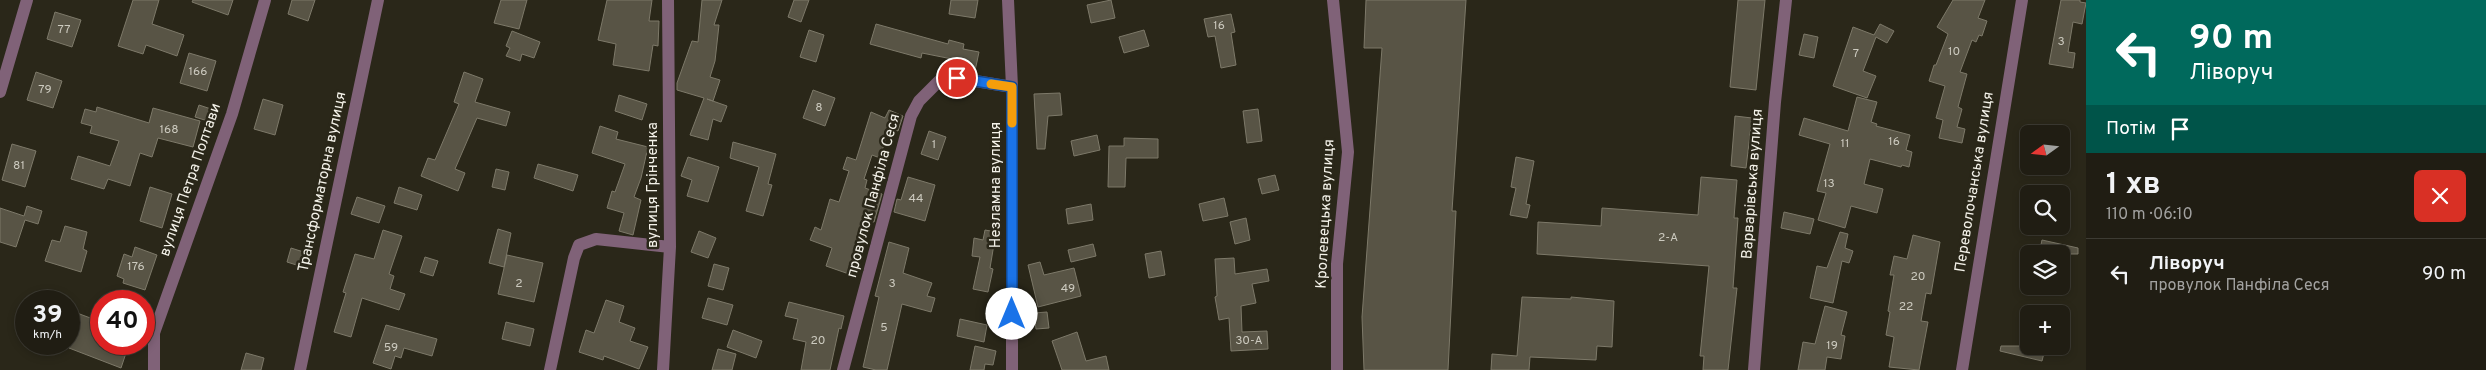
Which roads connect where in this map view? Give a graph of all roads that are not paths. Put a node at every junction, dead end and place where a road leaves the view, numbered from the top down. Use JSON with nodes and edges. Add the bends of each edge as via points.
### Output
{"nodes":[{"id":1,"x":27,"y":0,"type":"edge"},
{"id":2,"x":265,"y":0,"type":"edge"},
{"id":3,"x":378,"y":0,"type":"edge"},
{"id":4,"x":668,"y":0,"type":"edge"},
{"id":5,"x":1008,"y":0,"type":"edge"},
{"id":6,"x":1334,"y":0,"type":"edge"},
{"id":7,"x":1786,"y":0,"type":"edge"},
{"id":8,"x":2022,"y":0,"type":"edge"},
{"id":9,"x":1012,"y":87,"type":"junction"},
{"id":10,"x":0,"y":92,"type":"edge"},
{"id":11,"x":670,"y":247,"type":"junction"},
{"id":12,"x":154,"y":370,"type":"edge"},
{"id":13,"x":300,"y":370,"type":"edge"},
{"id":14,"x":550,"y":370,"type":"edge"},
{"id":15,"x":663,"y":370,"type":"edge"},
{"id":16,"x":843,"y":370,"type":"edge"},
{"id":17,"x":1012,"y":370,"type":"edge"},
{"id":18,"x":1337,"y":370,"type":"edge"},
{"id":19,"x":1754,"y":370,"type":"edge"},
{"id":20,"x":1962,"y":370,"type":"edge"}],
"edges":[{"from":1,"to":10,"type":"street"},
{"from":2,"to":12,"type":"street","name":"вулиця Петра Полтави","via":[[232,114],[154,333]]},
{"from":3,"to":13,"type":"street","name":"Трансформаторна вулиця"},
{"from":4,"to":11,"type":"street","name":"вулиця Грінченка"},
{"from":5,"to":9,"type":"street","name":"Незламна вулиця"},
{"from":6,"to":18,"type":"street","name":"Кролевецька вулиця","via":[[1348,152],[1337,264]]},
{"from":7,"to":19,"type":"street","name":"Варварівська вулиця"},
{"from":8,"to":20,"type":"street","name":"Переволочанська вулиця"},
{"from":9,"to":16,"type":"street","name":"провулок Панфіла Сеся","via":[[942,78],[919,101],[911,116]]},
{"from":9,"to":17,"type":"street","name":"Незламна вулиця"},
{"from":11,"to":14,"type":"street","via":[[596,239],[579,245]]},
{"from":11,"to":15,"type":"street","name":"вулиця Грінченка"}]}
